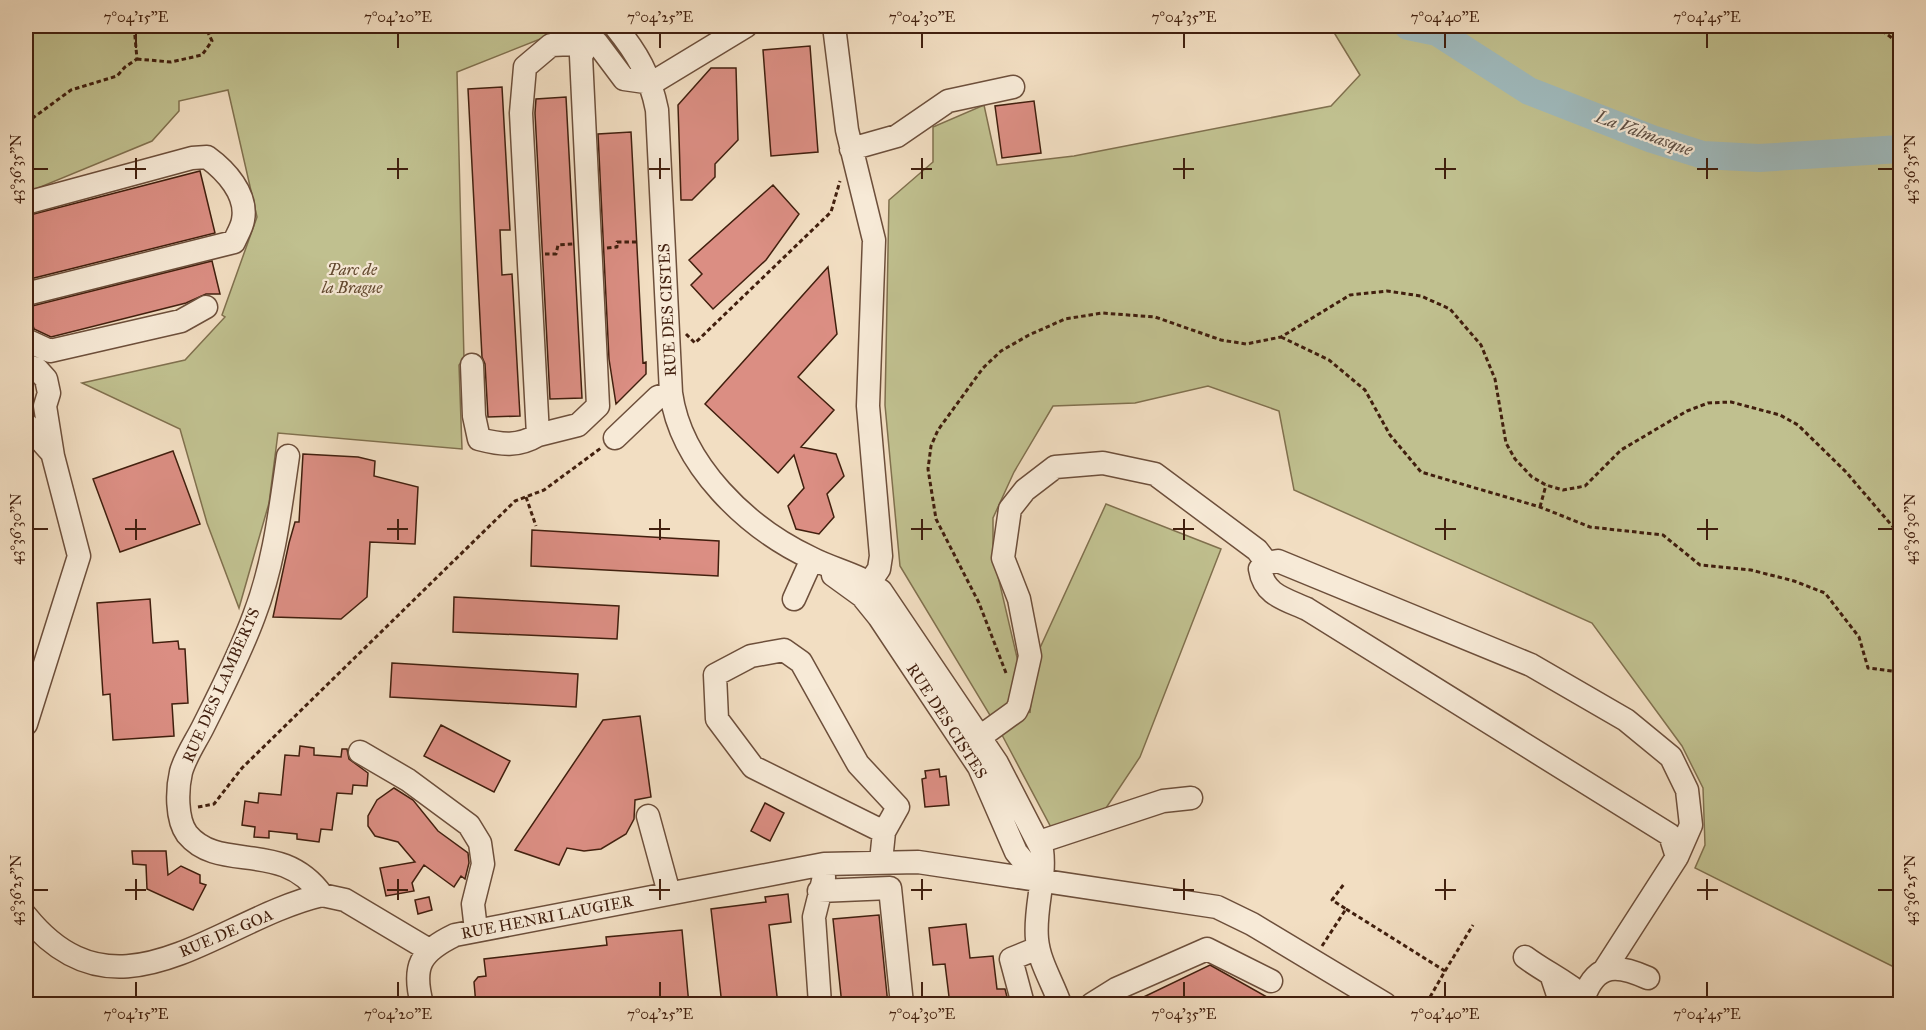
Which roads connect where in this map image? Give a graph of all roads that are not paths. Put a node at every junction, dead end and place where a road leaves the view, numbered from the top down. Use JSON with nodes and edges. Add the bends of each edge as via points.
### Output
{"nodes":[{"id":1,"x":615,"y":26,"type":"edge"},
{"id":2,"x":746,"y":26,"type":"edge"},
{"id":3,"x":834,"y":26,"type":"edge"},
{"id":4,"x":588,"y":44,"type":"junction"},
{"id":5,"x":652,"y":83,"type":"junction"},
{"id":6,"x":1013,"y":87,"type":"dead end"},
{"id":7,"x":851,"y":149,"type":"junction"},
{"id":8,"x":26,"y":203,"type":"edge"},
{"id":9,"x":26,"y":294,"type":"edge"},
{"id":10,"x":206,"y":307,"type":"dead end"},
{"id":11,"x":26,"y":340,"type":"edge"},
{"id":12,"x":26,"y":365,"type":"edge"},
{"id":13,"x":472,"y":365,"type":"dead end"},
{"id":14,"x":671,"y":393,"type":"junction"},
{"id":15,"x":35,"y":411,"type":"edge"},
{"id":16,"x":26,"y":424,"type":"edge"},
{"id":17,"x":538,"y":435,"type":"junction"},
{"id":18,"x":615,"y":438,"type":"road end"},
{"id":19,"x":53,"y":456,"type":"junction"},
{"id":20,"x":288,"y":456,"type":"dead end"},
{"id":21,"x":812,"y":559,"type":"junction"},
{"id":22,"x":1267,"y":563,"type":"junction"},
{"id":23,"x":870,"y":582,"type":"junction"},
{"id":24,"x":794,"y":599,"type":"dead end"},
{"id":25,"x":26,"y":724,"type":"edge"},
{"id":26,"x":980,"y":737,"type":"junction"},
{"id":27,"x":360,"y":752,"type":"dead end"},
{"id":28,"x":1191,"y":798,"type":"dead end"},
{"id":29,"x":648,"y":816,"type":"dead end"},
{"id":30,"x":884,"y":832,"type":"junction"},
{"id":31,"x":1039,"y":842,"type":"junction"},
{"id":32,"x":1677,"y":857,"type":"junction"},
{"id":33,"x":881,"y":861,"type":"junction"},
{"id":34,"x":824,"y":864,"type":"junction"},
{"id":35,"x":1040,"y":881,"type":"junction"},
{"id":36,"x":819,"y":891,"type":"junction"},
{"id":37,"x":669,"y":893,"type":"junction"},
{"id":38,"x":322,"y":895,"type":"junction"},
{"id":39,"x":26,"y":916,"type":"edge"},
{"id":40,"x":476,"y":930,"type":"junction"},
{"id":41,"x":1038,"y":948,"type":"junction"},
{"id":42,"x":429,"y":950,"type":"junction"},
{"id":43,"x":1526,"y":957,"type":"dead end"},
{"id":44,"x":1605,"y":969,"type":"junction"},
{"id":45,"x":1552,"y":977,"type":"junction"},
{"id":46,"x":1648,"y":978,"type":"dead end"},
{"id":47,"x":1271,"y":981,"type":"dead end"},
{"id":48,"x":1587,"y":1002,"type":"edge"},
{"id":49,"x":1094,"y":1004,"type":"edge"},
{"id":50,"x":422,"y":1005,"type":"edge"},
{"id":51,"x":820,"y":1005,"type":"edge"},
{"id":52,"x":902,"y":1005,"type":"edge"},
{"id":53,"x":1023,"y":1005,"type":"edge"},
{"id":54,"x":1060,"y":1005,"type":"edge"},
{"id":55,"x":1385,"y":1005,"type":"edge"},
{"id":56,"x":1561,"y":1005,"type":"edge"}],
"edges":[{"from":1,"to":5,"type":"street"},
{"from":2,"to":5,"type":"street"},
{"from":3,"to":7,"type":"street"},
{"from":4,"to":5,"type":"street","via":[[597,43],[624,79]]},
{"from":4,"to":17,"type":"street","via":[[581,56],[598,406],[578,425]]},
{"from":4,"to":17,"type":"street","via":[[551,45],[525,67],[521,113]]},
{"from":5,"to":14,"type":"street","name":"RUE DES CISTES","via":[[658,131]]},
{"from":6,"to":7,"type":"street","via":[[948,101],[897,135]]},
{"from":7,"to":23,"type":"street","via":[[874,240],[868,406],[881,556],[879,569]]},
{"from":8,"to":9,"type":"street","via":[[207,157],[233,181],[243,220],[234,242]]},
{"from":10,"to":11,"type":"street","via":[[181,321],[50,351]]},
{"from":12,"to":15,"type":"street","via":[[37,369],[46,380],[49,393]]},
{"from":13,"to":17,"type":"street","via":[[479,439],[523,444]]},
{"from":14,"to":18,"type":"street","via":[[658,397]]},
{"from":14,"to":21,"type":"street","name":"RUE DES CISTES","via":[[687,444],[708,474],[753,522]]},
{"from":15,"to":19,"type":"street"},
{"from":16,"to":19,"type":"street"},
{"from":19,"to":25,"type":"street","via":[[79,556]]},
{"from":20,"to":38,"type":"street","name":"RUE DES LAMBERTS","via":[[275,547],[254,616],[181,771],[178,807],[185,831],[199,846],[292,868],[311,879]]},
{"from":21,"to":23,"type":"street","name":"RUE DES CISTES"},
{"from":21,"to":24,"type":"street"},
{"from":21,"to":35,"type":"street","name":"RUE DES CISTES","via":[[862,596],[879,617],[979,767],[1016,852]]},
{"from":22,"to":26,"type":"street","via":[[1257,550],[1155,474],[1103,463],[1055,467],[1025,490],[1010,509],[1004,558],[1019,599],[1030,656],[1016,711]]},
{"from":22,"to":32,"type":"street","via":[[1260,569],[1262,581],[1271,593],[1306,609],[1619,801],[1670,835]]},
{"from":22,"to":32,"type":"street","via":[[1278,561],[1295,566],[1332,585],[1531,666],[1626,720],[1671,757],[1687,790],[1691,825]]},
{"from":23,"to":26,"type":"street","name":"RUE DES CISTES","via":[[891,604]]},
{"from":26,"to":31,"type":"street","name":"RUE DES CISTES"},
{"from":27,"to":40,"type":"street","via":[[408,780],[469,825],[480,843],[483,864],[473,904]]},
{"from":28,"to":31,"type":"street","via":[[1163,801]]},
{"from":29,"to":37,"type":"street"},
{"from":30,"to":30,"type":"street","via":[[753,767],[717,719],[716,675],[752,656],[784,650],[801,662],[858,764],[898,807]]},
{"from":30,"to":33,"type":"street"},
{"from":31,"to":35,"type":"street","name":"RUE DES CISTES","via":[[1044,862]]},
{"from":32,"to":44,"type":"street"},
{"from":33,"to":34,"type":"street","name":"RUE HENRI LAUGIER"},
{"from":33,"to":35,"type":"street","name":"RUE HENRI LAUGIER","via":[[918,862]]},
{"from":34,"to":36,"type":"street","via":[[826,873]]},
{"from":34,"to":37,"type":"street","name":"RUE HENRI LAUGIER"},
{"from":35,"to":41,"type":"street"},
{"from":35,"to":55,"type":"street","name":"RUE HENRI LAUGIER","via":[[1216,907],[1252,924]]},
{"from":36,"to":51,"type":"street","via":[[814,917]]},
{"from":36,"to":52,"type":"street","via":[[890,888]]},
{"from":37,"to":40,"type":"street","name":"RUE HENRI LAUGIER"},
{"from":38,"to":39,"type":"street","name":"RUE DE GOA","via":[[164,960],[136,967],[102,966],[70,954],[40,934]]},
{"from":38,"to":42,"type":"street","via":[[345,900]]},
{"from":40,"to":42,"type":"street","name":"RUE HENRI LAUGIER","via":[[455,935]]},
{"from":41,"to":53,"type":"street","via":[[1011,959]]},
{"from":41,"to":54,"type":"street"},
{"from":42,"to":50,"type":"street","via":[[417,971]]},
{"from":43,"to":45,"type":"street"},
{"from":44,"to":46,"type":"street","via":[[1617,966]]},
{"from":44,"to":48,"type":"street","via":[[1587,988]]},
{"from":45,"to":48,"type":"street","via":[[1569,984]]},
{"from":45,"to":56,"type":"street"},
{"from":47,"to":49,"type":"street","via":[[1207,949],[1116,989]]}]}
